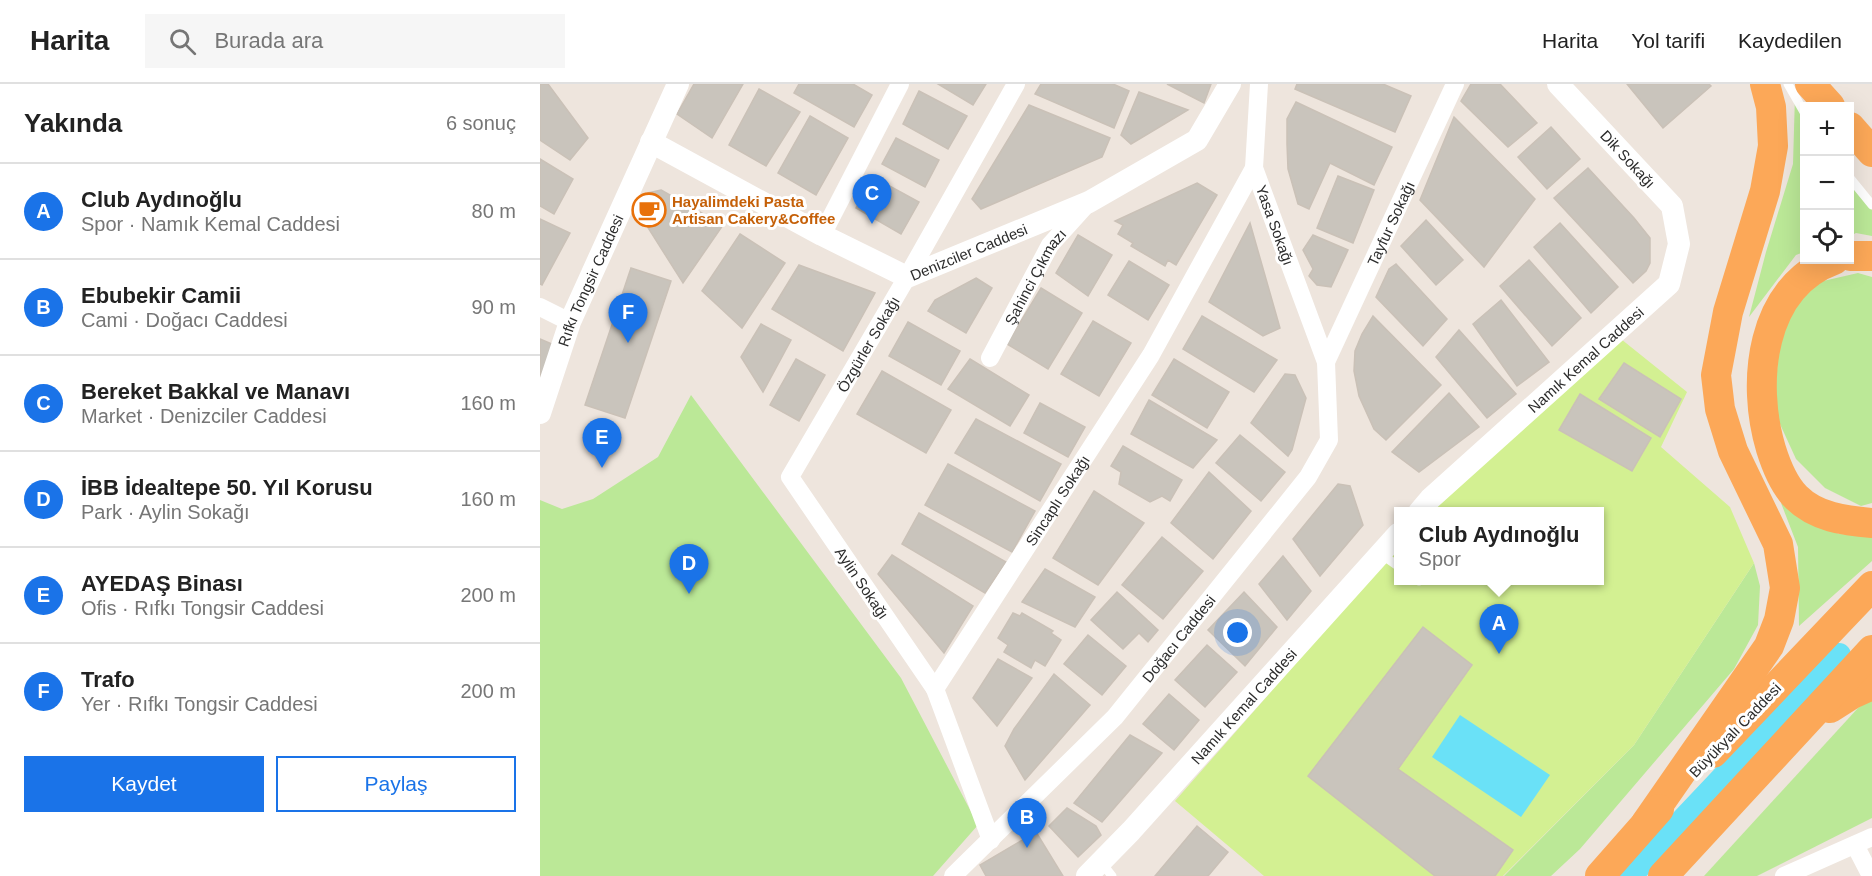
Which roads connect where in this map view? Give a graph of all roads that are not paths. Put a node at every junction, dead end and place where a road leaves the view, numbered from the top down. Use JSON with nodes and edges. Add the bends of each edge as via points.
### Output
{"nodes":[{"id":1,"x":678,"y":84,"type":"edge"},
{"id":2,"x":900,"y":84,"type":"edge"},
{"id":3,"x":1016,"y":84,"type":"edge"},
{"id":4,"x":1230,"y":84,"type":"edge"},
{"id":5,"x":1259,"y":84,"type":"edge"},
{"id":6,"x":1455,"y":84,"type":"edge"},
{"id":7,"x":1558,"y":84,"type":"edge"},
{"id":8,"x":1766,"y":84,"type":"edge"},
{"id":9,"x":1788,"y":84,"type":"edge"},
{"id":10,"x":1810,"y":84,"type":"edge"},
{"id":11,"x":1826,"y":102,"type":"edge"},
{"id":12,"x":1800,"y":105,"type":"edge"},
{"id":13,"x":1854,"y":132,"type":"edge"},
{"id":14,"x":651,"y":142,"type":"junction"},
{"id":15,"x":1872,"y":152,"type":"edge"},
{"id":16,"x":1254,"y":168,"type":"junction"},
{"id":17,"x":1854,"y":183,"type":"edge"},
{"id":18,"x":1089,"y":202,"type":"junction"},
{"id":19,"x":1872,"y":205,"type":"edge"},
{"id":20,"x":822,"y":235,"type":"junction"},
{"id":21,"x":1679,"y":244,"type":"joint"},
{"id":22,"x":1854,"y":256,"type":"edge"},
{"id":23,"x":1872,"y":256,"type":"edge"},
{"id":24,"x":1825,"y":264,"type":"edge"},
{"id":25,"x":907,"y":277,"type":"junction"},
{"id":26,"x":540,"y":307,"type":"edge"},
{"id":27,"x":570,"y":322,"type":"junction"},
{"id":28,"x":990,"y":358,"type":"dead end"},
{"id":29,"x":1326,"y":362,"type":"junction"},
{"id":30,"x":540,"y":413,"type":"edge"},
{"id":31,"x":790,"y":477,"type":"joint"},
{"id":32,"x":1423,"y":507,"type":"edge"},
{"id":33,"x":1872,"y":523,"type":"edge"},
{"id":34,"x":1390,"y":560,"type":"edge"},
{"id":35,"x":1872,"y":586,"type":"edge"},
{"id":36,"x":1872,"y":650,"type":"edge"},
{"id":37,"x":1872,"y":685,"type":"edge"},
{"id":38,"x":935,"y":689,"type":"junction"},
{"id":39,"x":1802,"y":727,"type":"junction"},
{"id":40,"x":1646,"y":823,"type":"junction"},
{"id":41,"x":1872,"y":837,"type":"edge"},
{"id":42,"x":992,"y":840,"type":"junction"},
{"id":43,"x":1855,"y":845,"type":"junction"},
{"id":44,"x":1100,"y":871,"type":"edge"},
{"id":45,"x":953,"y":876,"type":"edge"},
{"id":46,"x":1600,"y":876,"type":"edge"},
{"id":47,"x":1663,"y":876,"type":"edge"},
{"id":48,"x":1784,"y":876,"type":"edge"},
{"id":49,"x":1871,"y":876,"type":"edge"}],
"edges":[{"from":1,"to":14,"type":"street","name":"Rıfkı Tongsir Caddesi"},
{"from":2,"to":20,"type":"street"},
{"from":3,"to":25,"type":"street","name":"Özgürler Sokağı"},
{"from":4,"to":18,"type":"street","name":"Denizciler Caddesi","via":[[1197,140]]},
{"from":5,"to":16,"type":"street","name":"Yasa Sokağı"},
{"from":6,"to":29,"type":"street","name":"Tayfur Sokağı"},
{"from":7,"to":21,"type":"street","name":"Dik Sokağı","via":[[1672,207]]},
{"from":8,"to":40,"type":"highway","via":[[1773,146],[1765,191],[1728,312],[1716,375],[1720,409],[1733,451],[1778,544],[1785,588],[1769,646]]},
{"from":9,"to":12,"type":"lane"},
{"from":10,"to":11,"type":"highway"},
{"from":13,"to":15,"type":"highway"},
{"from":14,"to":20,"type":"street","name":"Denizciler Caddesi"},
{"from":14,"to":27,"type":"street","name":"Rıfkı Tongsir Caddesi"},
{"from":16,"to":29,"type":"street","name":"Yasa Sokağı"},
{"from":16,"to":38,"type":"street","name":"Sincaplı Sokağı","via":[[1151,355]]},
{"from":17,"to":19,"type":"lane"},
{"from":18,"to":25,"type":"street","name":"Denizciler Caddesi"},
{"from":18,"to":28,"type":"street","name":"Şahinci Çıkmazı","via":[[1050,245]]},
{"from":20,"to":25,"type":"street","name":"Denizciler Caddesi"},
{"from":21,"to":32,"type":"street","name":"Namık Kemal Caddesi","via":[[1669,284]]},
{"from":22,"to":23,"type":"highway"},
{"from":24,"to":33,"type":"highway","via":[[1800,281],[1781,306],[1764,351],[1761,405],[1773,456],[1796,497],[1821,513]]},
{"from":25,"to":31,"type":"street","name":"Özgürler Sokağı"},
{"from":26,"to":27,"type":"street"},
{"from":27,"to":30,"type":"street","name":"Rıfkı Tongsir Caddesi"},
{"from":29,"to":42,"type":"street","name":"Doğacı Caddesi","via":[[1329,440],[1308,477],[1115,717]]},
{"from":31,"to":38,"type":"street","name":"Aylin Sokağı"},
{"from":34,"to":44,"type":"street","name":"Namık Kemal Caddesi","via":[[1139,822]]},
{"from":35,"to":40,"type":"highway","name":"Büyükyalı Caddesi"},
{"from":36,"to":39,"type":"highway"},
{"from":37,"to":39,"type":"highway"},
{"from":38,"to":42,"type":"street"},
{"from":39,"to":47,"type":"highway"},
{"from":40,"to":46,"type":"highway","name":"Büyükyalı Caddesi"},
{"from":41,"to":43,"type":"street"},
{"from":42,"to":45,"type":"street","name":"Doğacı Caddesi"},
{"from":43,"to":48,"type":"street"},
{"from":43,"to":49,"type":"street"}]}
